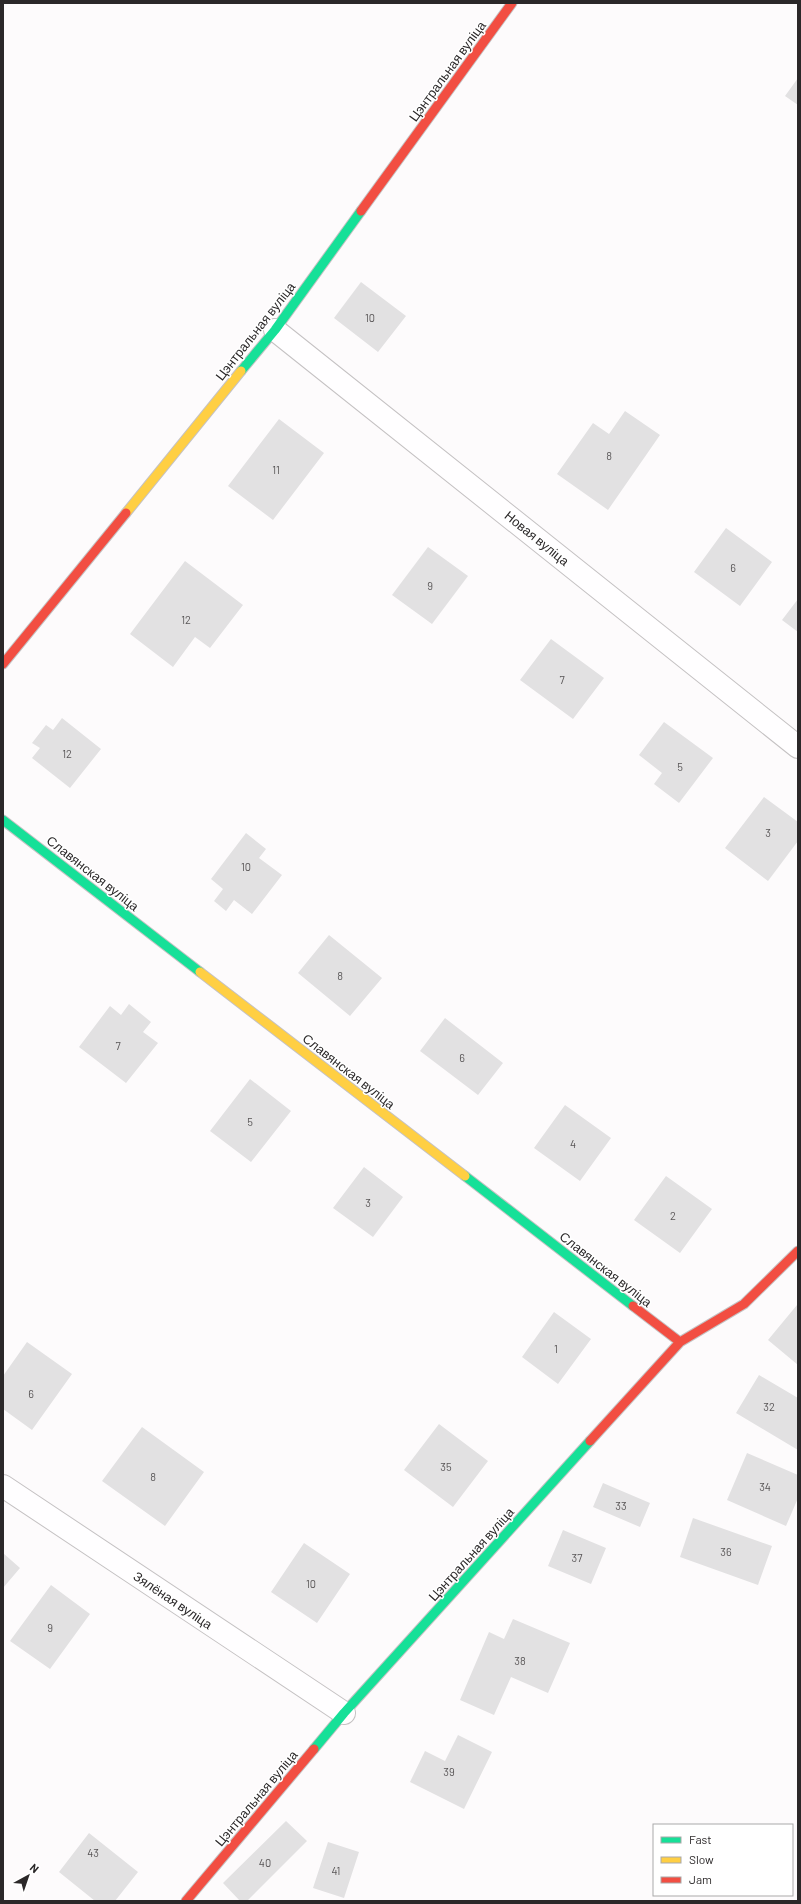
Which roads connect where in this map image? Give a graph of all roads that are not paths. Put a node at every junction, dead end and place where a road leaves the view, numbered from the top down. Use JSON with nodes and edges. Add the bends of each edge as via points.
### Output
{"nodes":[{"id":1,"x":512,"y":3,"type":"edge"},
{"id":2,"x":275,"y":330,"type":"junction"},
{"id":3,"x":3,"y":664,"type":"edge"},
{"id":4,"x":798,"y":747,"type":"edge"},
{"id":5,"x":3,"y":820,"type":"edge"},
{"id":6,"x":798,"y":1251,"type":"edge"},
{"id":7,"x":680,"y":1342,"type":"junction"},
{"id":8,"x":3,"y":1486,"type":"edge"},
{"id":9,"x":344,"y":1713,"type":"junction"},
{"id":10,"x":186,"y":1901,"type":"edge"}],
"edges":[{"from":1,"to":2,"type":"street","name":"Цэнтральная вуліца"},
{"from":2,"to":3,"type":"street","name":"Цэнтральная вуліца"},
{"from":2,"to":4,"type":"street","name":"Новая вуліца"},
{"from":5,"to":7,"type":"street","name":"Славянская вуліца"},
{"from":6,"to":7,"type":"street","name":"Цэнтральная вуліца","via":[[744,1304]]},
{"from":7,"to":9,"type":"street","name":"Цэнтральная вуліца"},
{"from":8,"to":9,"type":"street","name":"Зялёная вуліца"},
{"from":9,"to":10,"type":"street","name":"Цэнтральная вуліца"}]}
